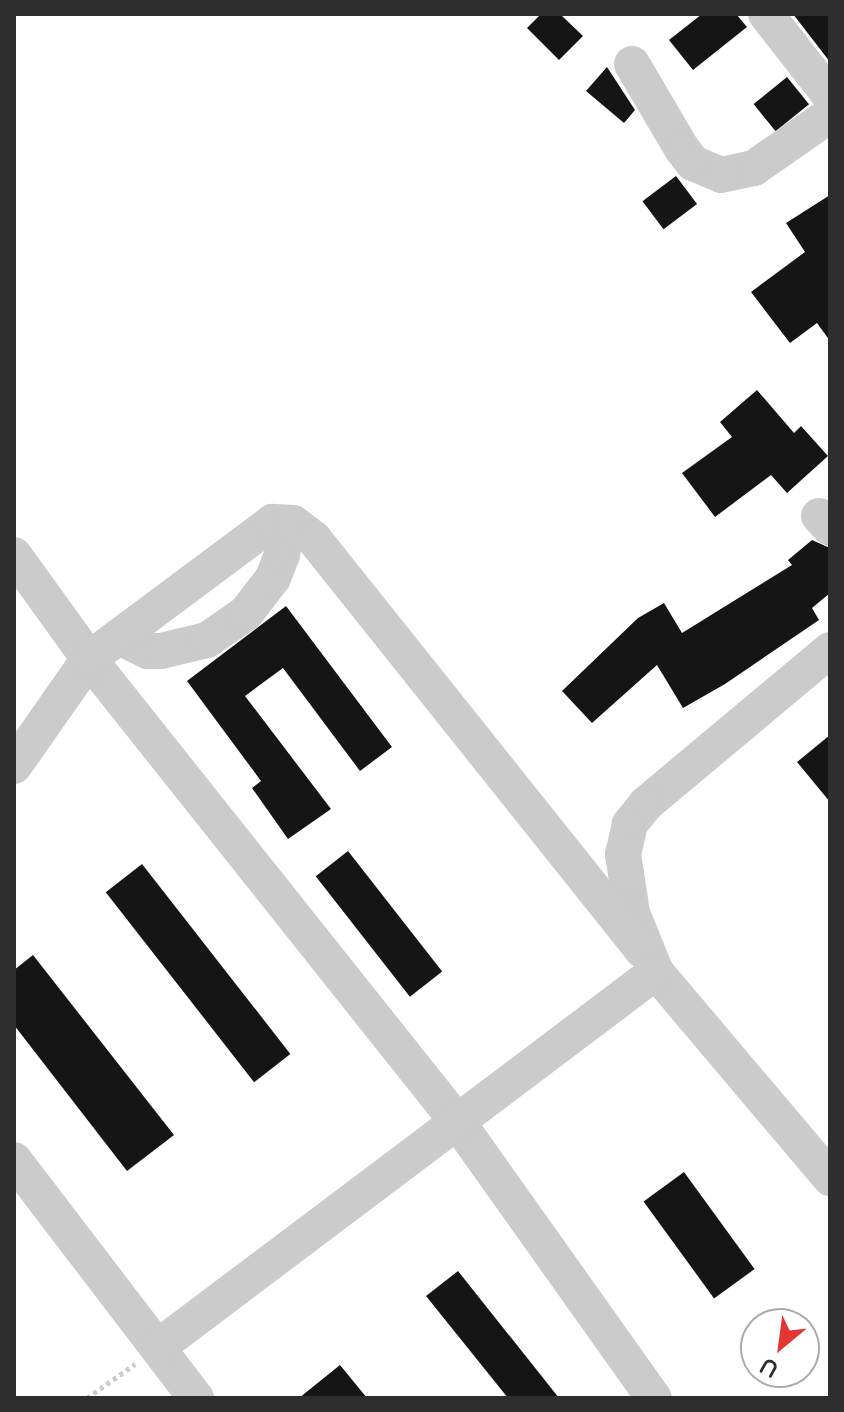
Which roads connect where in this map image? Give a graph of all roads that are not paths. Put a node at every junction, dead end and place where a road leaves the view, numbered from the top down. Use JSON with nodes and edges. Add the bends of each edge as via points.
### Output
{"nodes":[{"id":1,"x":766,"y":14,"type":"edge"},
{"id":2,"x":632,"y":64,"type":"dead end"},
{"id":3,"x":830,"y":96,"type":"edge"},
{"id":4,"x":830,"y":115,"type":"edge"},
{"id":5,"x":273,"y":522,"type":"junction"},
{"id":6,"x":14,"y":555,"type":"edge"},
{"id":7,"x":119,"y":637,"type":"junction"},
{"id":8,"x":830,"y":650,"type":"edge"},
{"id":9,"x":89,"y":659,"type":"junction"},
{"id":10,"x":14,"y":766,"type":"edge"},
{"id":11,"x":650,"y":962,"type":"junction"},
{"id":12,"x":459,"y":1124,"type":"junction"},
{"id":13,"x":14,"y":1160,"type":"edge"},
{"id":14,"x":830,"y":1178,"type":"edge"},
{"id":15,"x":158,"y":1347,"type":"junction"},
{"id":16,"x":196,"y":1398,"type":"edge"},
{"id":17,"x":654,"y":1398,"type":"edge"}],
"edges":[{"from":1,"to":3,"type":"street"},
{"from":2,"to":4,"type":"street","via":[[688,156],[721,175],[754,168]]},
{"from":5,"to":7,"type":"street"},
{"from":5,"to":7,"type":"street","via":[[284,544],[282,555],[273,578],[246,613],[207,640],[161,651],[148,651]]},
{"from":5,"to":11,"type":"street","via":[[293,523],[314,539]]},
{"from":6,"to":9,"type":"street"},
{"from":7,"to":9,"type":"street"},
{"from":8,"to":11,"type":"street","via":[[646,804],[630,824],[623,854]]},
{"from":9,"to":10,"type":"street"},
{"from":9,"to":12,"type":"street"},
{"from":11,"to":12,"type":"street"},
{"from":11,"to":14,"type":"street"},
{"from":12,"to":15,"type":"street"},
{"from":12,"to":17,"type":"street"},
{"from":13,"to":15,"type":"street"},
{"from":15,"to":16,"type":"street"}]}
